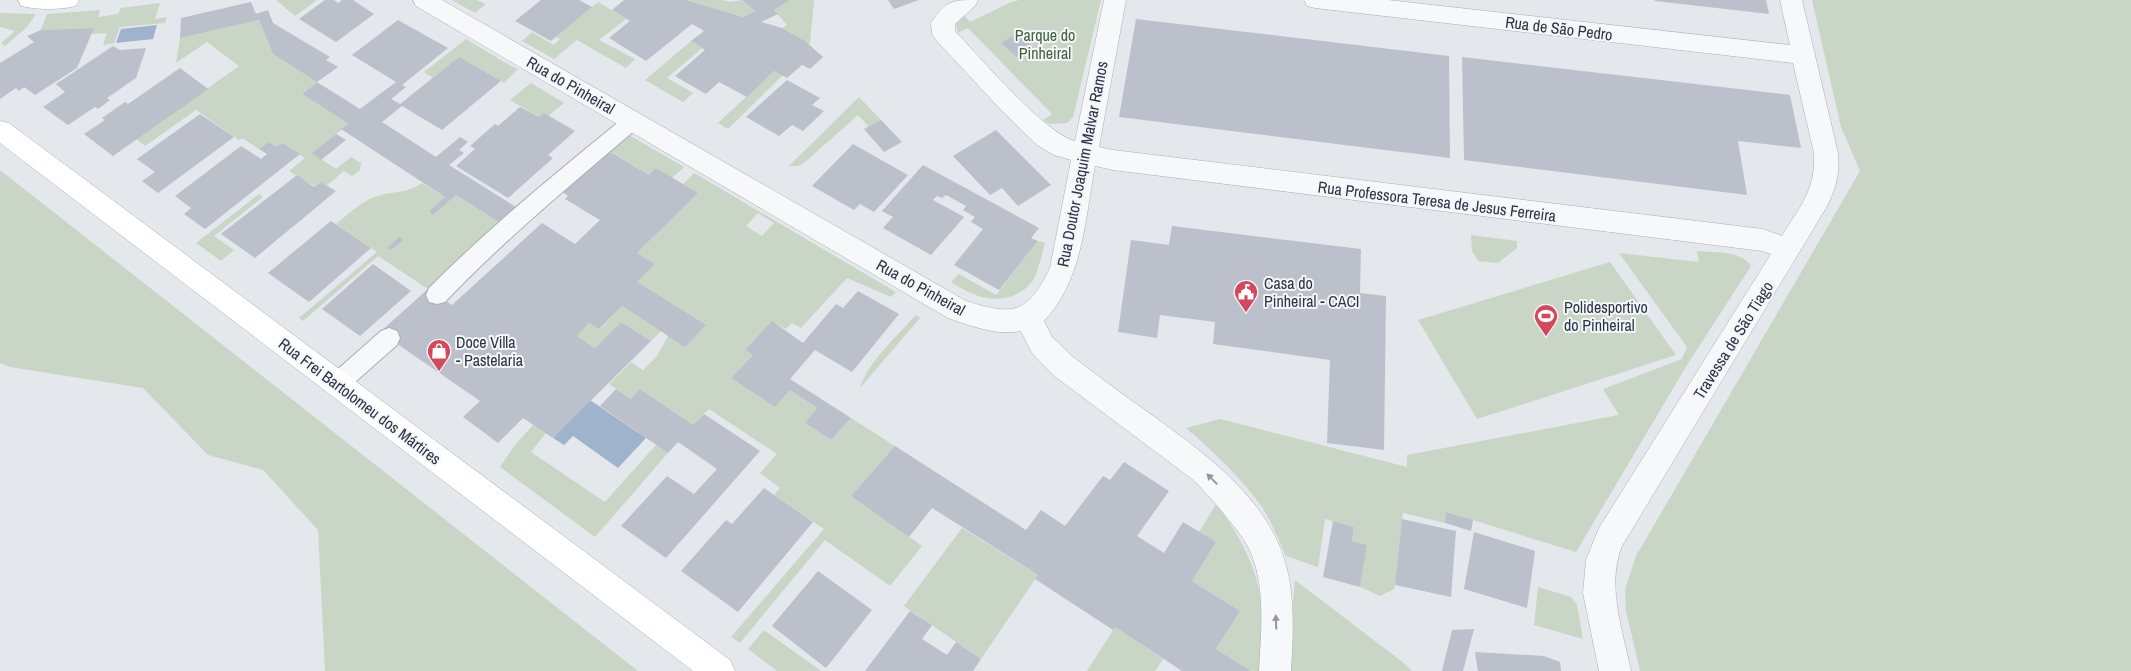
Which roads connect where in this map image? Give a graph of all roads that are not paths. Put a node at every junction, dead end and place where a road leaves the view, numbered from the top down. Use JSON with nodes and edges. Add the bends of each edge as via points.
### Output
{"nodes":[{"id":1,"x":29,"y":0,"type":"edge"},
{"id":2,"x":68,"y":0,"type":"edge"},
{"id":3,"x":424,"y":0,"type":"edge"},
{"id":4,"x":967,"y":0,"type":"edge"},
{"id":5,"x":1115,"y":0,"type":"edge"},
{"id":6,"x":1315,"y":0,"type":"edge"},
{"id":7,"x":1791,"y":0,"type":"edge"},
{"id":8,"x":1803,"y":55,"type":"junction"},
{"id":9,"x":633,"y":121,"type":"junction"},
{"id":10,"x":0,"y":130,"type":"edge"},
{"id":11,"x":1084,"y":154,"type":"junction"},
{"id":12,"x":1788,"y":249,"type":"junction"},
{"id":13,"x":437,"y":295,"type":"dead end"},
{"id":14,"x":1028,"y":318,"type":"junction"},
{"id":15,"x":389,"y":338,"type":"dead end"},
{"id":16,"x":337,"y":384,"type":"junction"},
{"id":17,"x":719,"y":671,"type":"edge"},
{"id":18,"x":1275,"y":671,"type":"edge"},
{"id":19,"x":1615,"y":671,"type":"edge"}],
"edges":[{"from":1,"to":2,"type":"main road"},
{"from":3,"to":9,"type":"street","name":"Rua do Pinheiral"},
{"from":4,"to":11,"type":"street","name":"Rua Professora Teresa de Jesus Ferreira","via":[[943,23],[944,34],[1046,138],[1063,148]]},
{"from":5,"to":11,"type":"street","name":"Rua Doutor Joaquim Malvar Ramos"},
{"from":6,"to":8,"type":"street","name":"Rua de São Pedro"},
{"from":7,"to":8,"type":"street","name":"Travessa de São Tiago"},
{"from":8,"to":12,"type":"street","name":"Travessa de São Tiago","via":[[1827,168],[1817,201]]},
{"from":9,"to":13,"type":"lane","via":[[523,212]]},
{"from":9,"to":14,"type":"street","name":"Rua do Pinheiral","via":[[958,310],[986,320],[1008,322]]},
{"from":10,"to":16,"type":"main road","name":"Rua Frei Bartolomeu dos Mártires"},
{"from":11,"to":12,"type":"street","name":"Rua Professora Teresa de Jesus Ferreira","via":[[1763,240]]},
{"from":11,"to":14,"type":"street","name":"Rua Doutor Joaquim Malvar Ramos","via":[[1063,268],[1052,293]]},
{"from":12,"to":19,"type":"street","name":"Travessa de São Tiago","via":[[1610,538],[1602,560],[1599,593]]},
{"from":18,"to":14,"type":"street","one_way":true,"via":[[1275,588],[1266,553],[1250,523],[1212,477],[1063,366],[1042,345]]},
{"from":15,"to":16,"type":"lane"},
{"from":16,"to":17,"type":"main road","name":"Rua Frei Bartolomeu dos Mártires"}]}
